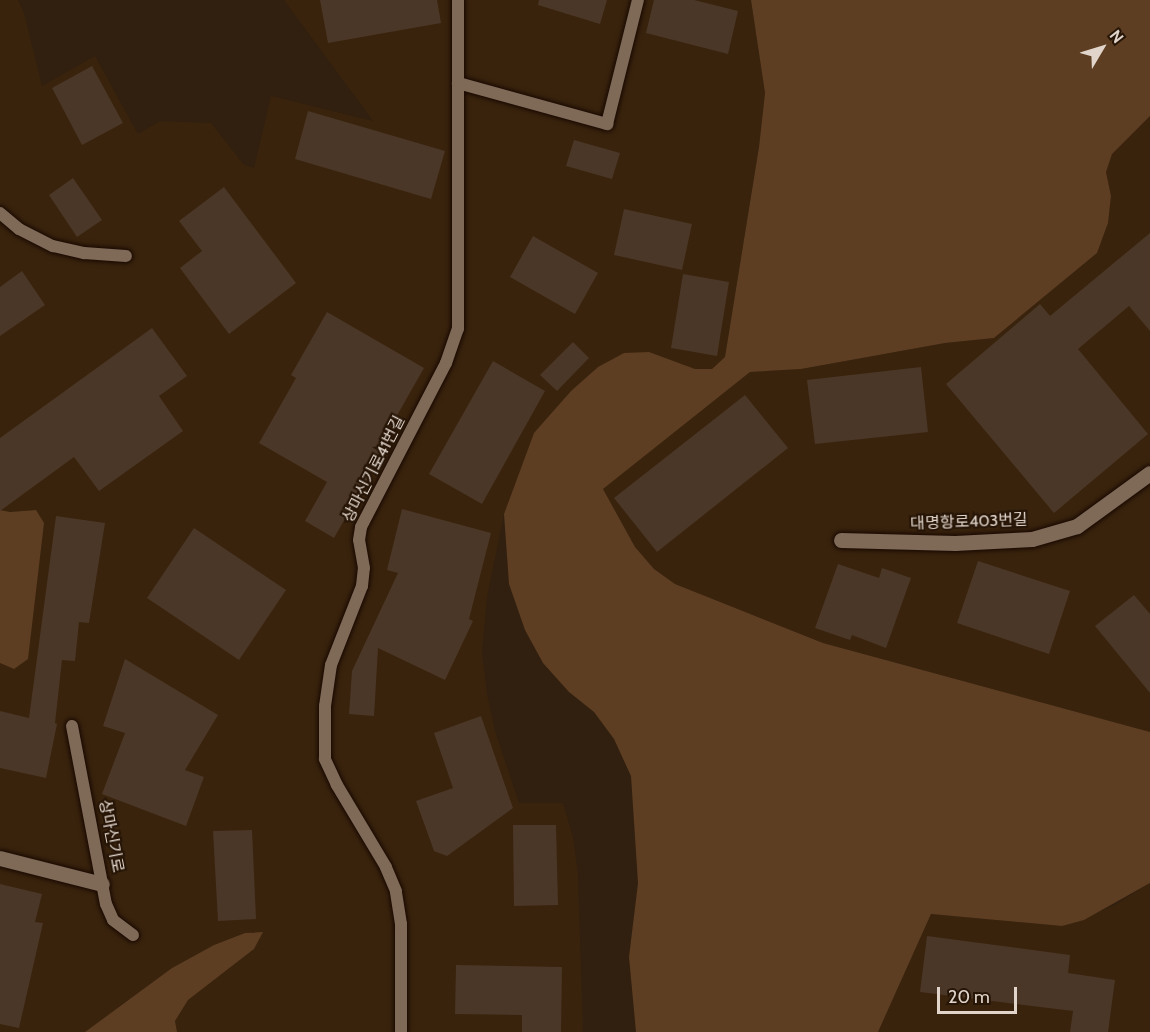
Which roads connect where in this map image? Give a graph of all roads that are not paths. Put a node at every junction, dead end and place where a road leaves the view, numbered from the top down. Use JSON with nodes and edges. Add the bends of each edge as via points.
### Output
{"nodes":[{"id":1,"x":458,"y":0,"type":"edge"},
{"id":2,"x":638,"y":0,"type":"edge"},
{"id":3,"x":458,"y":83,"type":"junction"},
{"id":4,"x":0,"y":213,"type":"edge"},
{"id":5,"x":126,"y":256,"type":"dead end"},
{"id":6,"x":1150,"y":473,"type":"edge"},
{"id":7,"x":841,"y":540,"type":"dead end"},
{"id":8,"x":72,"y":726,"type":"dead end"},
{"id":9,"x":0,"y":858,"type":"edge"},
{"id":10,"x":102,"y":884,"type":"junction"},
{"id":11,"x":133,"y":935,"type":"dead end"},
{"id":12,"x":401,"y":1032,"type":"edge"}],
"edges":[{"from":1,"to":3,"type":"lane","name":"상마신기로41번길"},
{"from":2,"to":3,"type":"lane","via":[[607,124]]},
{"from":3,"to":12,"type":"lane","name":"상마신기로41번길","via":[[459,304],[455,344],[361,527],[362,585],[331,665],[325,706],[325,759],[396,891]]},
{"from":4,"to":5,"type":"lane","via":[[19,229],[53,246]]},
{"from":6,"to":7,"type":"street","name":"대명항로403번길","via":[[1077,526],[1032,539],[955,543]]},
{"from":8,"to":10,"type":"lane","name":"상마신기로"},
{"from":9,"to":10,"type":"street","name":"상마신기로"},
{"from":10,"to":11,"type":"lane","via":[[113,920]]}]}
